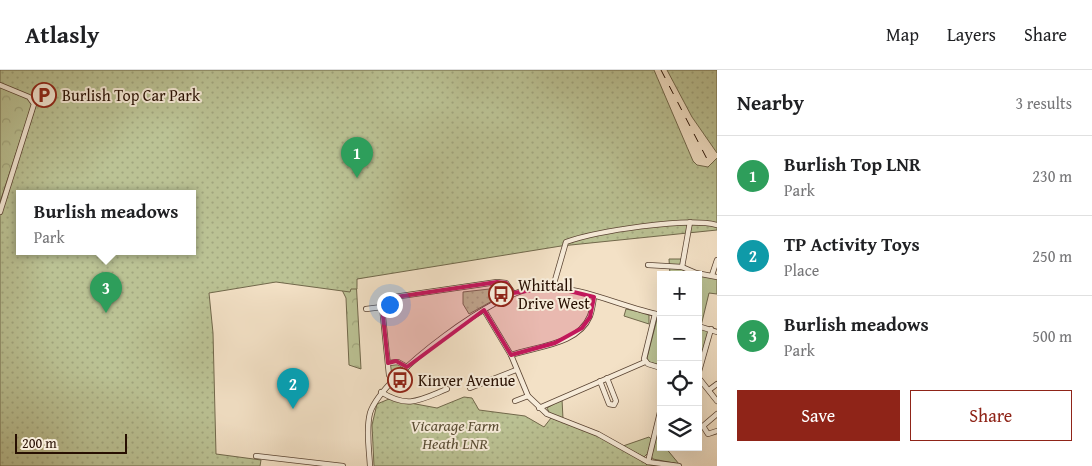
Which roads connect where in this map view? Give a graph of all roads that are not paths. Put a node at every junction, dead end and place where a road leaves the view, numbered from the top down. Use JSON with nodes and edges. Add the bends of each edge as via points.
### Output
{"nodes":[{"id":1,"x":0,"y":85,"type":"edge"},
{"id":2,"x":0,"y":212,"type":"edge"},
{"id":3,"x":690,"y":222,"type":"junction"},
{"id":4,"x":717,"y":224,"type":"edge"},
{"id":5,"x":717,"y":260,"type":"edge"},
{"id":6,"x":648,"y":265,"type":"dead end"},
{"id":7,"x":682,"y":267,"type":"junction"},
{"id":8,"x":690,"y":271,"type":"edge"},
{"id":9,"x":702,"y":275,"type":"edge"},
{"id":10,"x":715,"y":276,"type":"edge"},
{"id":11,"x":553,"y":287,"type":"junction"},
{"id":12,"x":513,"y":293,"type":"junction"},
{"id":13,"x":594,"y":297,"type":"junction"},
{"id":14,"x":382,"y":306,"type":"junction"},
{"id":15,"x":366,"y":309,"type":"dead end"},
{"id":16,"x":484,"y":310,"type":"junction"},
{"id":17,"x":657,"y":315,"type":"edge"},
{"id":18,"x":658,"y":316,"type":"edge"},
{"id":19,"x":702,"y":327,"type":"edge"},
{"id":20,"x":710,"y":329,"type":"junction"},
{"id":21,"x":717,"y":332,"type":"edge"},
{"id":22,"x":511,"y":355,"type":"junction"},
{"id":23,"x":702,"y":361,"type":"edge"},
{"id":24,"x":645,"y":362,"type":"junction"},
{"id":25,"x":388,"y":363,"type":"junction"},
{"id":26,"x":657,"y":366,"type":"edge"},
{"id":27,"x":407,"y":367,"type":"junction"},
{"id":28,"x":516,"y":370,"type":"junction"},
{"id":29,"x":606,"y":378,"type":"junction"},
{"id":30,"x":392,"y":380,"type":"junction"},
{"id":31,"x":600,"y":381,"type":"junction"},
{"id":32,"x":702,"y":382,"type":"edge"},
{"id":33,"x":717,"y":384,"type":"edge"},
{"id":34,"x":470,"y":388,"type":"dead end"},
{"id":35,"x":447,"y":390,"type":"dead end"},
{"id":36,"x":708,"y":390,"type":"junction"},
{"id":37,"x":381,"y":392,"type":"junction"},
{"id":38,"x":528,"y":396,"type":"junction"},
{"id":39,"x":515,"y":401,"type":"dead end"},
{"id":40,"x":717,"y":401,"type":"edge"},
{"id":41,"x":539,"y":408,"type":"junction"},
{"id":42,"x":717,"y":414,"type":"edge"},
{"id":43,"x":657,"y":425,"type":"edge"},
{"id":44,"x":717,"y":431,"type":"edge"},
{"id":45,"x":256,"y":456,"type":"dead end"},
{"id":46,"x":648,"y":462,"type":"junction"},
{"id":47,"x":343,"y":466,"type":"edge"},
{"id":48,"x":370,"y":466,"type":"edge"},
{"id":49,"x":679,"y":466,"type":"edge"}],
"edges":[{"from":1,"to":2,"type":"street","via":[[29,97],[34,104]]},
{"from":3,"to":4,"type":"street"},
{"from":3,"to":7,"type":"street"},
{"from":3,"to":11,"type":"street","via":[[622,230],[566,242]]},
{"from":5,"to":10,"type":"street"},
{"from":6,"to":7,"type":"street"},
{"from":7,"to":8,"type":"street"},
{"from":9,"to":10,"type":"street"},
{"from":11,"to":12,"type":"street","via":[[538,286]]},
{"from":11,"to":13,"type":"street"},
{"from":12,"to":14,"type":"street","via":[[506,283],[497,282],[394,297],[385,300]]},
{"from":12,"to":16,"type":"street"},
{"from":13,"to":17,"type":"street"},
{"from":13,"to":22,"type":"street","via":[[590,317],[569,338]]},
{"from":14,"to":15,"type":"street"},
{"from":14,"to":25,"type":"street"},
{"from":16,"to":22,"type":"street"},
{"from":16,"to":27,"type":"street"},
{"from":18,"to":24,"type":"street"},
{"from":19,"to":20,"type":"street"},
{"from":20,"to":21,"type":"street"},
{"from":20,"to":23,"type":"street"},
{"from":22,"to":28,"type":"street"},
{"from":24,"to":26,"type":"street"},
{"from":24,"to":29,"type":"street"},
{"from":25,"to":27,"type":"street","via":[[398,362]]},
{"from":25,"to":30,"type":"street"},
{"from":27,"to":30,"type":"street"},
{"from":28,"to":34,"type":"street"},
{"from":28,"to":38,"type":"street"},
{"from":29,"to":31,"type":"street"},
{"from":29,"to":31,"type":"street","via":[[616,401],[614,405],[610,404]]},
{"from":30,"to":37,"type":"street"},
{"from":31,"to":41,"type":"street"},
{"from":32,"to":36,"type":"street"},
{"from":33,"to":36,"type":"street"},
{"from":35,"to":37,"type":"street","via":[[407,403]]},
{"from":36,"to":40,"type":"street"},
{"from":37,"to":48,"type":"street","via":[[369,422]]},
{"from":38,"to":39,"type":"street"},
{"from":38,"to":41,"type":"street"},
{"from":41,"to":46,"type":"street","via":[[557,419],[598,434]]},
{"from":42,"to":44,"type":"street","via":[[703,426],[708,434]]},
{"from":43,"to":46,"type":"street"},
{"from":45,"to":47,"type":"street"},
{"from":46,"to":49,"type":"street"}]}
